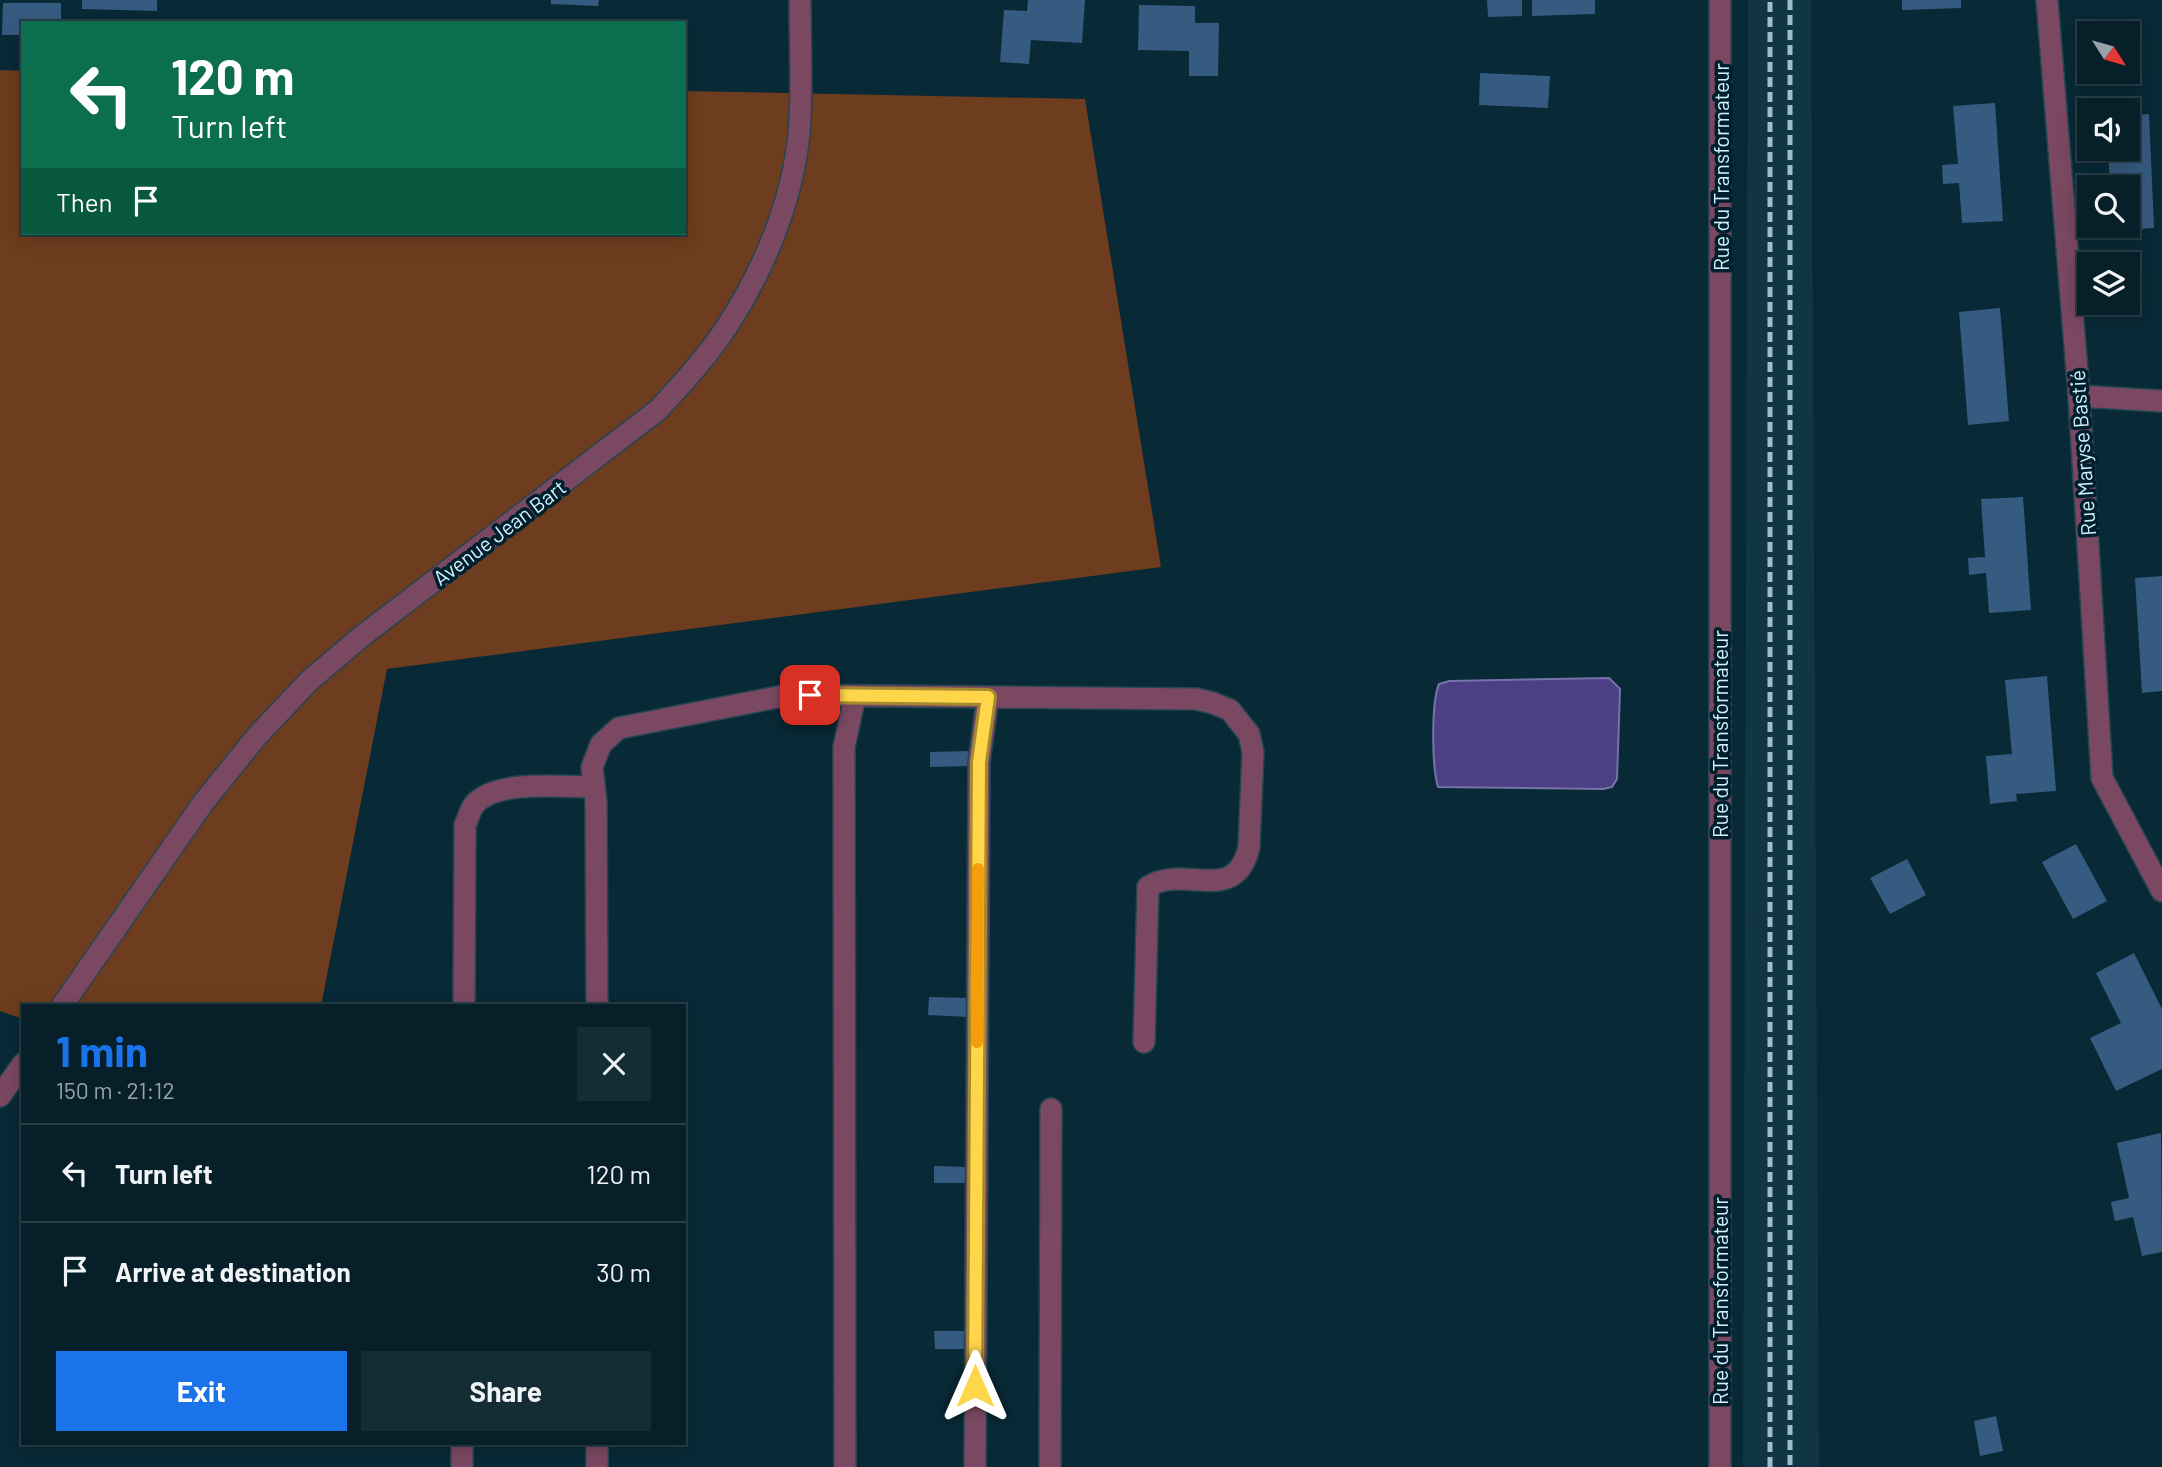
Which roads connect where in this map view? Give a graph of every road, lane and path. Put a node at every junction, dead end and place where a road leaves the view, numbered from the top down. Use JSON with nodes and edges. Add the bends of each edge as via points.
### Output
{"nodes":[{"id":1,"x":800,"y":0,"type":"edge"},
{"id":2,"x":1720,"y":0,"type":"edge"},
{"id":3,"x":2047,"y":0,"type":"edge"},
{"id":4,"x":2079,"y":396,"type":"junction"},
{"id":5,"x":2162,"y":401,"type":"edge"},
{"id":6,"x":855,"y":696,"type":"junction"},
{"id":7,"x":988,"y":697,"type":"junction"},
{"id":8,"x":594,"y":787,"type":"junction"},
{"id":9,"x":2162,"y":891,"type":"edge"},
{"id":10,"x":63,"y":1004,"type":"edge"},
{"id":11,"x":464,"y":1004,"type":"edge"},
{"id":12,"x":597,"y":1004,"type":"edge"},
{"id":13,"x":1144,"y":1042,"type":"dead end"},
{"id":14,"x":21,"y":1066,"type":"edge"},
{"id":15,"x":0,"y":1096,"type":"edge"},
{"id":16,"x":1051,"y":1110,"type":"dead end"},
{"id":17,"x":462,"y":1445,"type":"edge"},
{"id":18,"x":597,"y":1445,"type":"edge"},
{"id":19,"x":462,"y":1467,"type":"edge"},
{"id":20,"x":597,"y":1467,"type":"edge"},
{"id":21,"x":845,"y":1467,"type":"edge"},
{"id":22,"x":975,"y":1467,"type":"edge"},
{"id":23,"x":1051,"y":1467,"type":"edge"},
{"id":24,"x":1720,"y":1467,"type":"edge"}],
"edges":[{"from":1,"to":10,"type":"street","name":"Avenue Jean Bart","via":[[800,119],[793,171],[761,266],[693,372],[658,410],[309,681],[203,803]]},
{"from":2,"to":24,"type":"street","name":"Rue du Transformateur"},
{"from":3,"to":4,"type":"street","name":"Rue Maryse Bastié"},
{"from":4,"to":5,"type":"street"},
{"from":4,"to":9,"type":"street","name":"Rue Maryse Bastié","via":[[2102,778]]},
{"from":6,"to":7,"type":"street"},
{"from":6,"to":8,"type":"street","via":[[788,695],[619,728],[601,744],[592,767]]},
{"from":6,"to":21,"type":"street","via":[[845,747]]},
{"from":7,"to":13,"type":"street","via":[[1196,699],[1230,710],[1249,734],[1253,752],[1245,862],[1226,880],[1172,880],[1148,887]]},
{"from":7,"to":22,"type":"street","via":[[979,762]]},
{"from":8,"to":11,"type":"street","via":[[511,787],[474,804],[465,825]]},
{"from":8,"to":12,"type":"street"},
{"from":14,"to":15,"type":"street"},
{"from":16,"to":23,"type":"street"},
{"from":17,"to":19,"type":"street"},
{"from":18,"to":20,"type":"street"}]}
